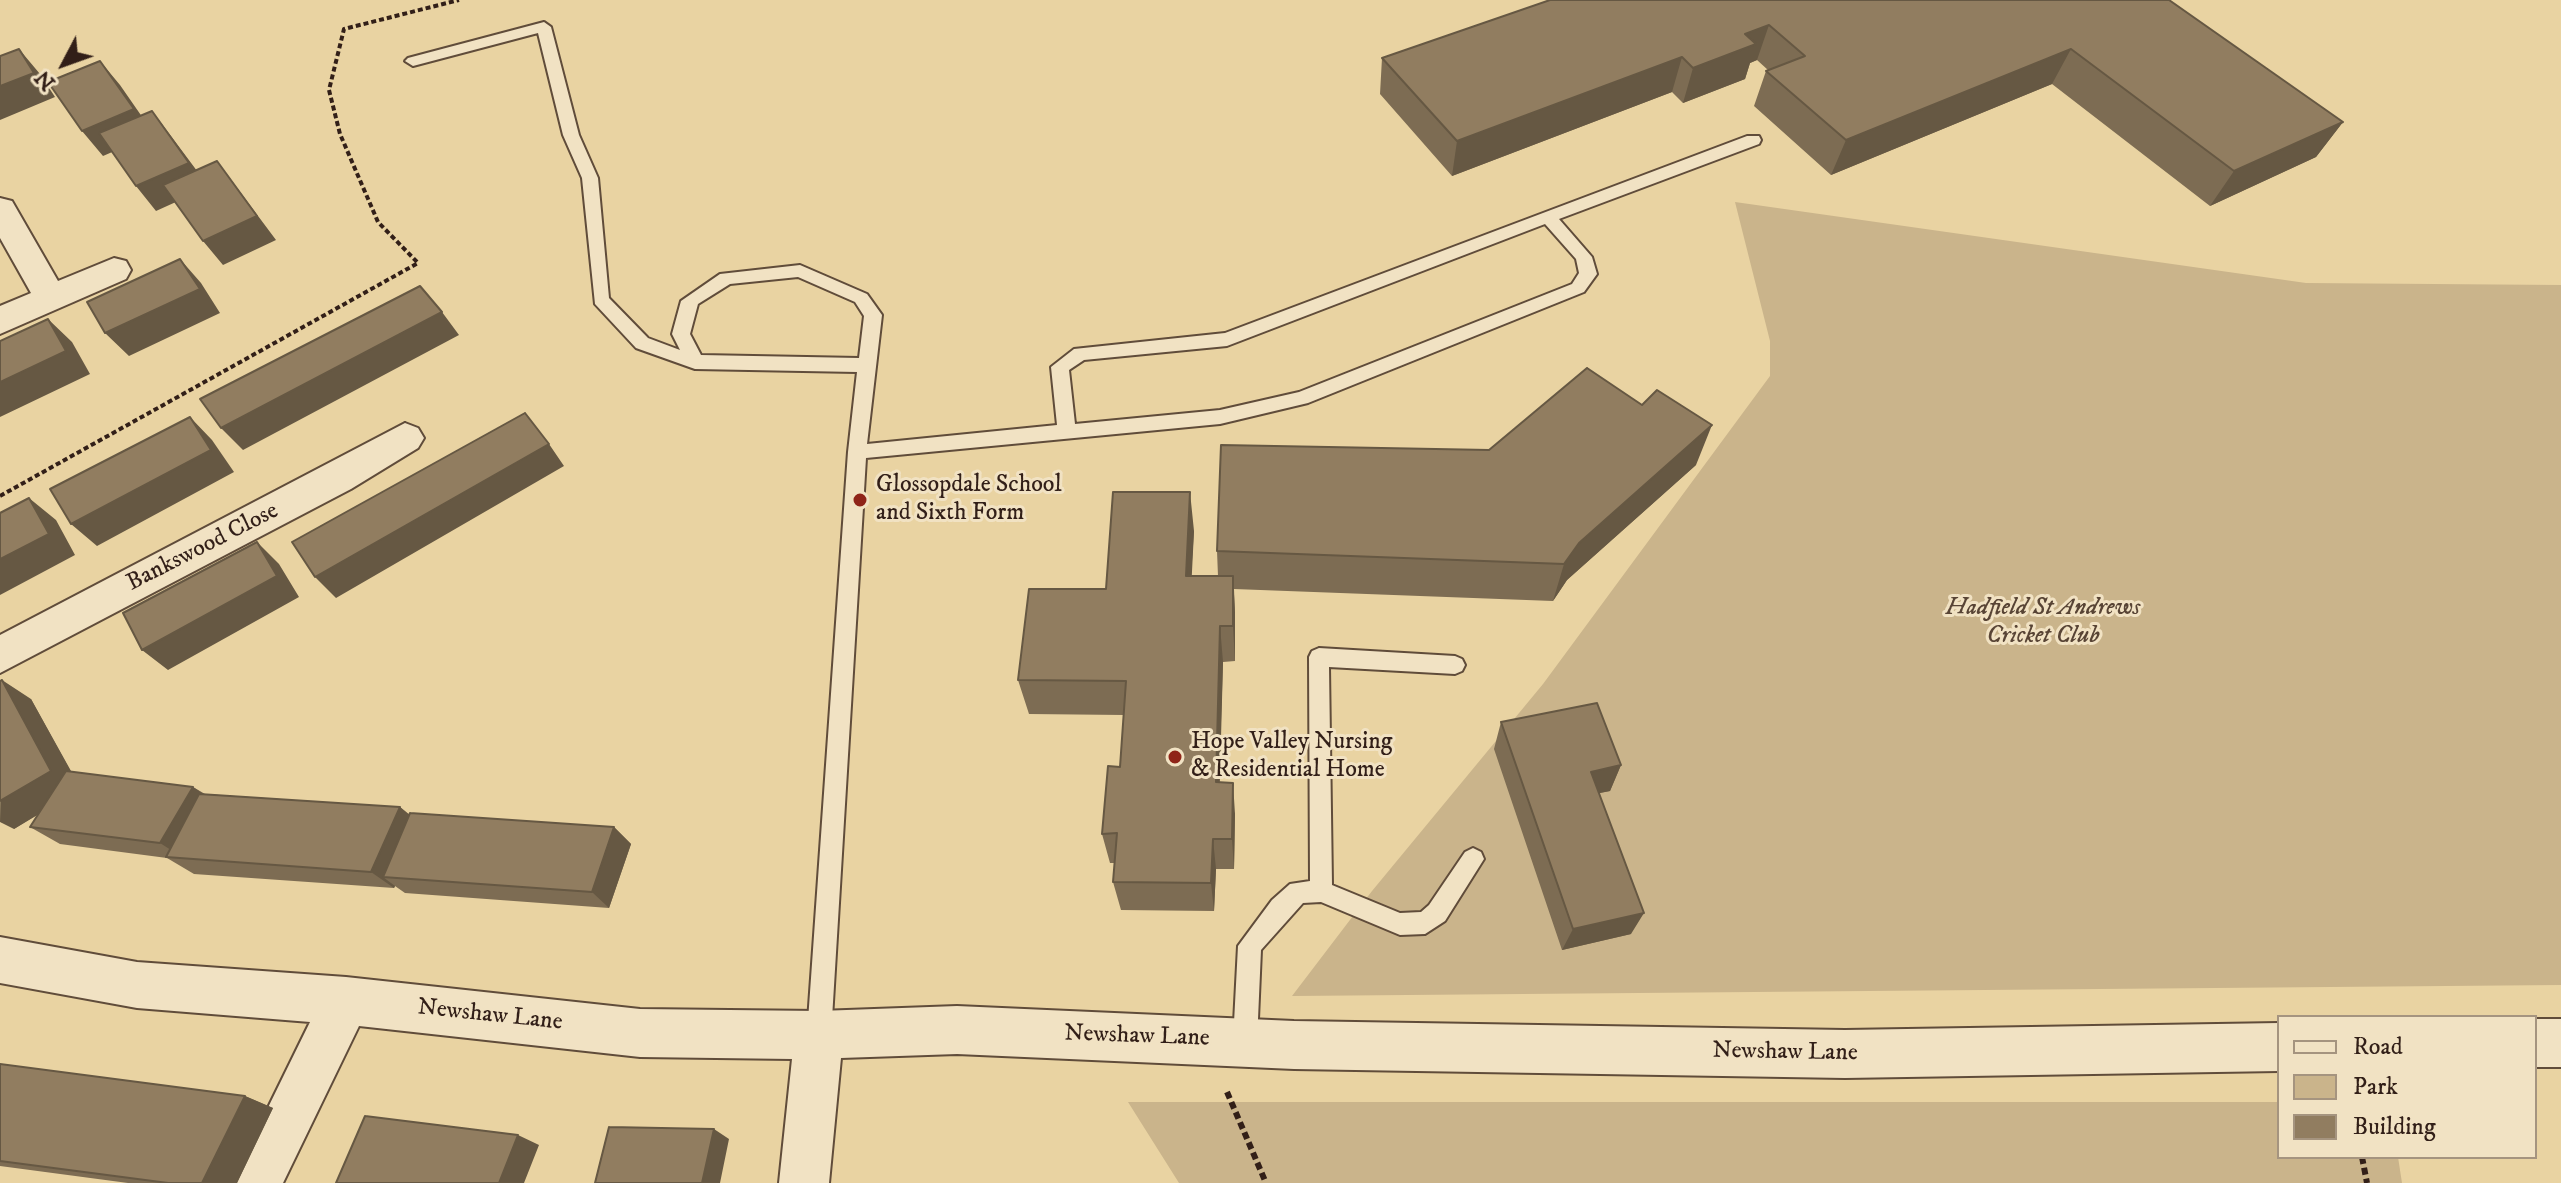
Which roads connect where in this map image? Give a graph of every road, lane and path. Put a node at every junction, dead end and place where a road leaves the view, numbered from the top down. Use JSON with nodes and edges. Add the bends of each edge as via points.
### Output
{"nodes":[{"id":1,"x":459,"y":0,"type":"edge"},
{"id":2,"x":413,"y":61,"type":"dead end"},
{"id":3,"x":1753,"y":140,"type":"dead end"},
{"id":4,"x":0,"y":209,"type":"edge"},
{"id":5,"x":1548,"y":217,"type":"junction"},
{"id":6,"x":114,"y":270,"type":"dead end"},
{"id":7,"x":51,"y":298,"type":"junction"},
{"id":8,"x":0,"y":321,"type":"edge"},
{"id":9,"x":695,"y":362,"type":"junction"},
{"id":10,"x":865,"y":365,"type":"junction"},
{"id":11,"x":1067,"y":432,"type":"junction"},
{"id":12,"x":405,"y":438,"type":"dead end"},
{"id":13,"x":857,"y":452,"type":"junction"},
{"id":14,"x":0,"y":496,"type":"edge"},
{"id":15,"x":0,"y":655,"type":"edge"},
{"id":16,"x":1455,"y":665,"type":"dead end"},
{"id":17,"x":1473,"y":859,"type":"dead end"},
{"id":18,"x":1321,"y":891,"type":"junction"},
{"id":19,"x":0,"y":960,"type":"edge"},
{"id":20,"x":346,"y":1001,"type":"junction"},
{"id":21,"x":819,"y":1035,"type":"junction"},
{"id":22,"x":1224,"y":1041,"type":"junction"},
{"id":23,"x":2537,"y":1043,"type":"edge"},
{"id":24,"x":2561,"y":1043,"type":"edge"},
{"id":25,"x":2277,"y":1047,"type":"edge"},
{"id":26,"x":2362,"y":1159,"type":"edge"},
{"id":27,"x":256,"y":1183,"type":"edge"},
{"id":28,"x":804,"y":1183,"type":"edge"},
{"id":29,"x":1266,"y":1183,"type":"edge"},
{"id":30,"x":2367,"y":1183,"type":"edge"}],
"edges":[{"from":1,"to":14,"type":"path","via":[[344,29],[329,90],[340,134],[378,222],[418,263]]},
{"from":2,"to":9,"type":"lane","via":[[544,27],[571,135],[590,178],[601,300],[642,343]]},
{"from":3,"to":5,"type":"lane"},
{"from":4,"to":7,"type":"street"},
{"from":5,"to":11,"type":"lane","via":[[1227,339],[1080,354],[1060,367]]},
{"from":5,"to":11,"type":"lane","via":[[1584,257],[1588,274],[1578,288],[1302,398],[1220,417]]},
{"from":6,"to":7,"type":"street"},
{"from":7,"to":8,"type":"street"},
{"from":9,"to":10,"type":"lane"},
{"from":9,"to":10,"type":"lane","via":[[681,334],[690,301],[726,278],[800,271],[861,298],[873,315]]},
{"from":10,"to":13,"type":"lane"},
{"from":11,"to":13,"type":"lane"},
{"from":12,"to":15,"type":"street","name":"Bankswood Close"},
{"from":13,"to":21,"type":"lane"},
{"from":16,"to":18,"type":"lane","via":[[1319,657]]},
{"from":17,"to":18,"type":"lane","via":[[1425,923],[1400,924]]},
{"from":18,"to":22,"type":"lane","via":[[1298,892],[1250,946]]},
{"from":19,"to":20,"type":"street","name":"Newshaw Lane","via":[[137,985]]},
{"from":20,"to":21,"type":"street","name":"Newshaw Lane","via":[[640,1033]]},
{"from":20,"to":27,"type":"street"},
{"from":21,"to":22,"type":"street","name":"Newshaw Lane","via":[[957,1030]]},
{"from":21,"to":28,"type":"street"},
{"from":22,"to":25,"type":"street","name":"Newshaw Lane","via":[[1845,1054]]},
{"from":22,"to":29,"type":"path"},
{"from":23,"to":24,"type":"street"},
{"from":26,"to":30,"type":"path"}]}
